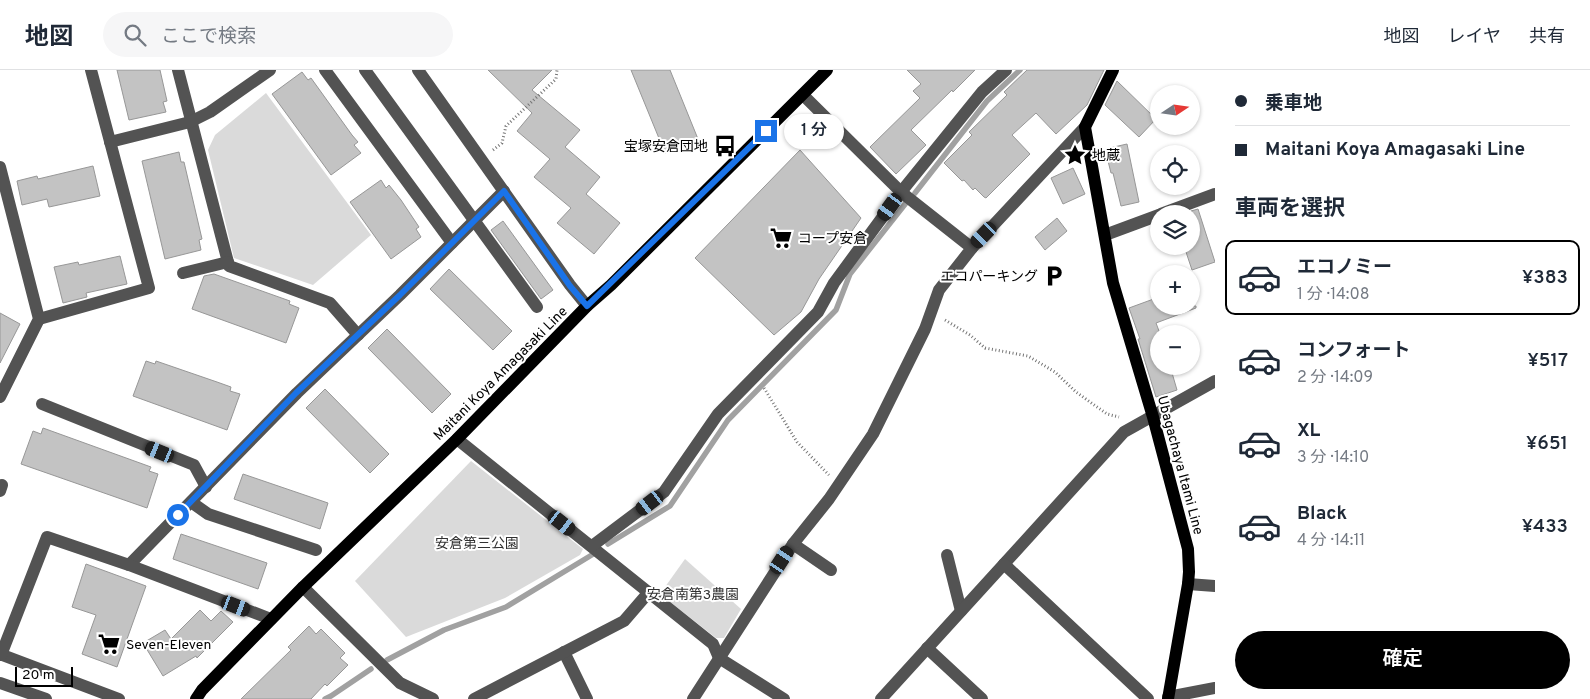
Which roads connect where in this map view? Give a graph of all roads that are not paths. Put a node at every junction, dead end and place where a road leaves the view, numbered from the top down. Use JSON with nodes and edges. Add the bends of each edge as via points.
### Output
{"nodes":[{"id":1,"x":91,"y":70,"type":"edge"},
{"id":2,"x":178,"y":70,"type":"edge"},
{"id":3,"x":270,"y":70,"type":"edge"},
{"id":4,"x":325,"y":70,"type":"edge"},
{"id":5,"x":365,"y":70,"type":"edge"},
{"id":6,"x":418,"y":70,"type":"edge"},
{"id":7,"x":827,"y":70,"type":"edge"},
{"id":8,"x":1006,"y":70,"type":"edge"},
{"id":9,"x":1113,"y":70,"type":"edge"},
{"id":10,"x":803,"y":95,"type":"junction"},
{"id":11,"x":190,"y":122,"type":"junction"},
{"id":12,"x":1085,"y":127,"type":"junction"},
{"id":13,"x":110,"y":142,"type":"junction"},
{"id":14,"x":0,"y":167,"type":"edge"},
{"id":15,"x":504,"y":191,"type":"junction"},
{"id":16,"x":901,"y":192,"type":"junction"},
{"id":17,"x":1215,"y":194,"type":"edge"},
{"id":18,"x":1185,"y":205,"type":"edge"},
{"id":19,"x":1150,"y":218,"type":"edge"},
{"id":20,"x":475,"y":220,"type":"junction"},
{"id":21,"x":1105,"y":234,"type":"junction"},
{"id":22,"x":452,"y":242,"type":"junction"},
{"id":23,"x":972,"y":248,"type":"junction"},
{"id":24,"x":228,"y":262,"type":"junction"},
{"id":25,"x":183,"y":273,"type":"dead end"},
{"id":26,"x":587,"y":306,"type":"junction"},
{"id":27,"x":537,"y":307,"type":"dead end"},
{"id":28,"x":39,"y":319,"type":"junction"},
{"id":29,"x":358,"y":335,"type":"junction"},
{"id":30,"x":1215,"y":381,"type":"edge"},
{"id":31,"x":0,"y":397,"type":"edge"},
{"id":32,"x":42,"y":404,"type":"dead end"},
{"id":33,"x":1153,"y":417,"type":"junction"},
{"id":34,"x":457,"y":439,"type":"junction"},
{"id":35,"x":206,"y":486,"type":"junction"},
{"id":36,"x":191,"y":502,"type":"junction"},
{"id":37,"x":793,"y":544,"type":"junction"},
{"id":38,"x":592,"y":546,"type":"junction"},
{"id":39,"x":316,"y":550,"type":"dead end"},
{"id":40,"x":947,"y":555,"type":"dead end"},
{"id":41,"x":1004,"y":564,"type":"junction"},
{"id":42,"x":129,"y":565,"type":"junction"},
{"id":43,"x":831,"y":570,"type":"dead end"},
{"id":44,"x":1188,"y":584,"type":"junction"},
{"id":45,"x":1215,"y":586,"type":"edge"},
{"id":46,"x":303,"y":587,"type":"junction"},
{"id":47,"x":649,"y":592,"type":"junction"},
{"id":48,"x":961,"y":611,"type":"junction"},
{"id":49,"x":271,"y":620,"type":"junction"},
{"id":50,"x":927,"y":648,"type":"junction"},
{"id":51,"x":564,"y":652,"type":"junction"},
{"id":52,"x":1,"y":654,"type":"edge"},
{"id":53,"x":719,"y":658,"type":"junction"},
{"id":54,"x":0,"y":683,"type":"edge"},
{"id":55,"x":1215,"y":688,"type":"edge"},
{"id":56,"x":1168,"y":698,"type":"edge"},
{"id":57,"x":46,"y":699,"type":"edge"},
{"id":58,"x":119,"y":699,"type":"edge"},
{"id":59,"x":196,"y":699,"type":"edge"},
{"id":60,"x":433,"y":699,"type":"edge"},
{"id":61,"x":474,"y":699,"type":"edge"},
{"id":62,"x":586,"y":699,"type":"edge"},
{"id":63,"x":693,"y":699,"type":"edge"},
{"id":64,"x":784,"y":699,"type":"edge"},
{"id":65,"x":881,"y":699,"type":"edge"},
{"id":66,"x":982,"y":699,"type":"edge"},
{"id":67,"x":1148,"y":699,"type":"edge"}],
"edges":[{"from":1,"to":13,"type":"street"},
{"from":2,"to":11,"type":"street"},
{"from":3,"to":11,"type":"street","via":[[210,112]]},
{"from":4,"to":22,"type":"street"},
{"from":5,"to":20,"type":"street"},
{"from":6,"to":15,"type":"street"},
{"from":7,"to":10,"type":"main road","name":"Maitani Koya Amagasaki Line"},
{"from":8,"to":16,"type":"street","via":[[982,92]]},
{"from":9,"to":12,"type":"main road"},
{"from":10,"to":16,"type":"street"},
{"from":10,"to":26,"type":"main road","name":"Maitani Koya Amagasaki Line"},
{"from":11,"to":13,"type":"street"},
{"from":11,"to":24,"type":"street"},
{"from":12,"to":21,"type":"main road","name":"Ubagachaya Itami Line"},
{"from":12,"to":23,"type":"street"},
{"from":13,"to":28,"type":"street","via":[[149,288]]},
{"from":14,"to":28,"type":"street"},
{"from":15,"to":20,"type":"street"},
{"from":15,"to":26,"type":"street"},
{"from":16,"to":23,"type":"street"},
{"from":16,"to":38,"type":"street","via":[[834,283],[818,312],[718,414],[664,492]]},
{"from":17,"to":18,"type":"street"},
{"from":19,"to":21,"type":"street"},
{"from":20,"to":22,"type":"street"},
{"from":20,"to":27,"type":"street"},
{"from":21,"to":33,"type":"main road","name":"Ubagachaya Itami Line","via":[[1113,283]]},
{"from":22,"to":29,"type":"street"},
{"from":23,"to":37,"type":"street","via":[[939,290],[925,329],[874,434]]},
{"from":24,"to":25,"type":"street"},
{"from":24,"to":29,"type":"street","via":[[229,266],[330,303]]},
{"from":26,"to":34,"type":"main road","name":"Maitani Koya Amagasaki Line"},
{"from":28,"to":31,"type":"street"},
{"from":29,"to":35,"type":"street","via":[[296,393]]},
{"from":30,"to":33,"type":"street"},
{"from":32,"to":35,"type":"street","via":[[194,465]]},
{"from":33,"to":41,"type":"street","via":[[1124,432]]},
{"from":33,"to":44,"type":"main road","name":"Ubagachaya Itami Line","via":[[1188,549]]},
{"from":34,"to":38,"type":"street"},
{"from":34,"to":46,"type":"main road","name":"Maitani Koya Amagasaki Line"},
{"from":35,"to":36,"type":"street"},
{"from":36,"to":39,"type":"street","via":[[208,514]]},
{"from":36,"to":42,"type":"street"},
{"from":37,"to":43,"type":"street"},
{"from":37,"to":53,"type":"street"},
{"from":38,"to":47,"type":"street"},
{"from":40,"to":48,"type":"street"},
{"from":41,"to":48,"type":"street"},
{"from":41,"to":67,"type":"street"},
{"from":42,"to":49,"type":"street"},
{"from":42,"to":52,"type":"street","via":[[46,537]]},
{"from":44,"to":45,"type":"street"},
{"from":44,"to":56,"type":"main road","name":"Ubagachaya Itami Line"},
{"from":46,"to":49,"type":"main road","name":"Maitani Koya Amagasaki Line"},
{"from":46,"to":60,"type":"street","via":[[400,683]]},
{"from":47,"to":51,"type":"street","via":[[624,621]]},
{"from":47,"to":53,"type":"street","via":[[713,644]]},
{"from":48,"to":50,"type":"street"},
{"from":49,"to":59,"type":"main road","name":"Maitani Koya Amagasaki Line"},
{"from":50,"to":65,"type":"street"},
{"from":50,"to":66,"type":"street"},
{"from":51,"to":61,"type":"street"},
{"from":51,"to":62,"type":"street"},
{"from":52,"to":58,"type":"street"},
{"from":53,"to":63,"type":"street"},
{"from":53,"to":64,"type":"street"},
{"from":54,"to":57,"type":"street"},
{"from":55,"to":56,"type":"street"}]}
